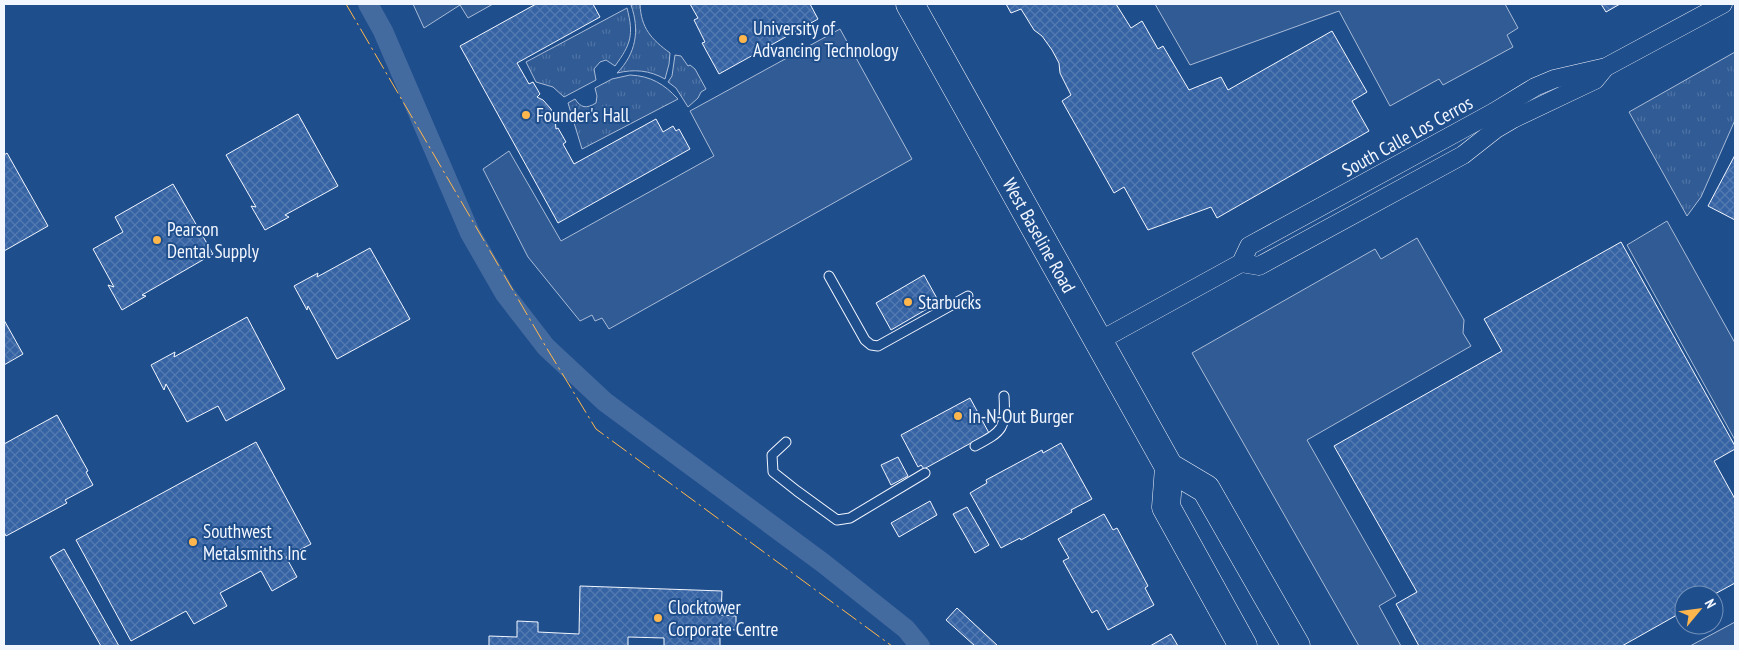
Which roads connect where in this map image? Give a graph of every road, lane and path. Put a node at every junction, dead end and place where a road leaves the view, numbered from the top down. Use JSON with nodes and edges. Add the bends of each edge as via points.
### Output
{"nodes":[{"id":1,"x":910,"y":4,"type":"edge"},
{"id":2,"x":1723,"y":4,"type":"edge"},
{"id":3,"x":1702,"y":9,"type":"edge"},
{"id":4,"x":1606,"y":67,"type":"junction"},
{"id":5,"x":1438,"y":142,"type":"junction"},
{"id":6,"x":1340,"y":196,"type":"junction"},
{"id":7,"x":1387,"y":196,"type":"junction"},
{"id":8,"x":1241,"y":263,"type":"junction"},
{"id":9,"x":829,"y":276,"type":"dead end"},
{"id":10,"x":968,"y":296,"type":"dead end"},
{"id":11,"x":1099,"y":341,"type":"junction"},
{"id":12,"x":1004,"y":396,"type":"dead end"},
{"id":13,"x":786,"y":442,"type":"dead end"},
{"id":14,"x":975,"y":446,"type":"dead end"},
{"id":15,"x":1169,"y":467,"type":"junction"},
{"id":16,"x":925,"y":473,"type":"dead end"},
{"id":17,"x":1243,"y":646,"type":"edge"},
{"id":18,"x":1296,"y":646,"type":"edge"}],
"edges":[{"from":1,"to":11,"type":"main road","name":"West Baseline Road"},
{"from":2,"to":3,"type":"street","name":"South Calle Los Cerros"},
{"from":3,"to":4,"type":"street","name":"South Calle Los Cerros"},
{"from":4,"to":5,"type":"street","name":"South Calle Los Cerros","via":[[1554,79],[1536,87]]},
{"from":4,"to":7,"type":"street","name":"South Calle Los Cerros","via":[[1595,80],[1513,119],[1463,155]]},
{"from":5,"to":6,"type":"street","name":"South Calle Los Cerros"},
{"from":5,"to":7,"type":"street","via":[[1433,158],[1408,173]]},
{"from":6,"to":7,"type":"street"},
{"from":6,"to":8,"type":"street","name":"South Calle Los Cerros","via":[[1249,246]]},
{"from":7,"to":8,"type":"street","name":"South Calle Los Cerros","via":[[1259,266]]},
{"from":8,"to":11,"type":"street","name":"South Calle Los Cerros"},
{"from":9,"to":10,"type":"lane","via":[[865,340],[871,345],[878,346]]},
{"from":11,"to":15,"type":"main road","name":"West Baseline Road"},
{"from":12,"to":14,"type":"lane","via":[[1006,418],[999,433]]},
{"from":13,"to":16,"type":"lane","via":[[772,455],[773,472],[838,520],[850,518]]},
{"from":15,"to":17,"type":"main road","via":[[1166,508]]},
{"from":15,"to":18,"type":"main road","via":[[1206,489]]}]}
